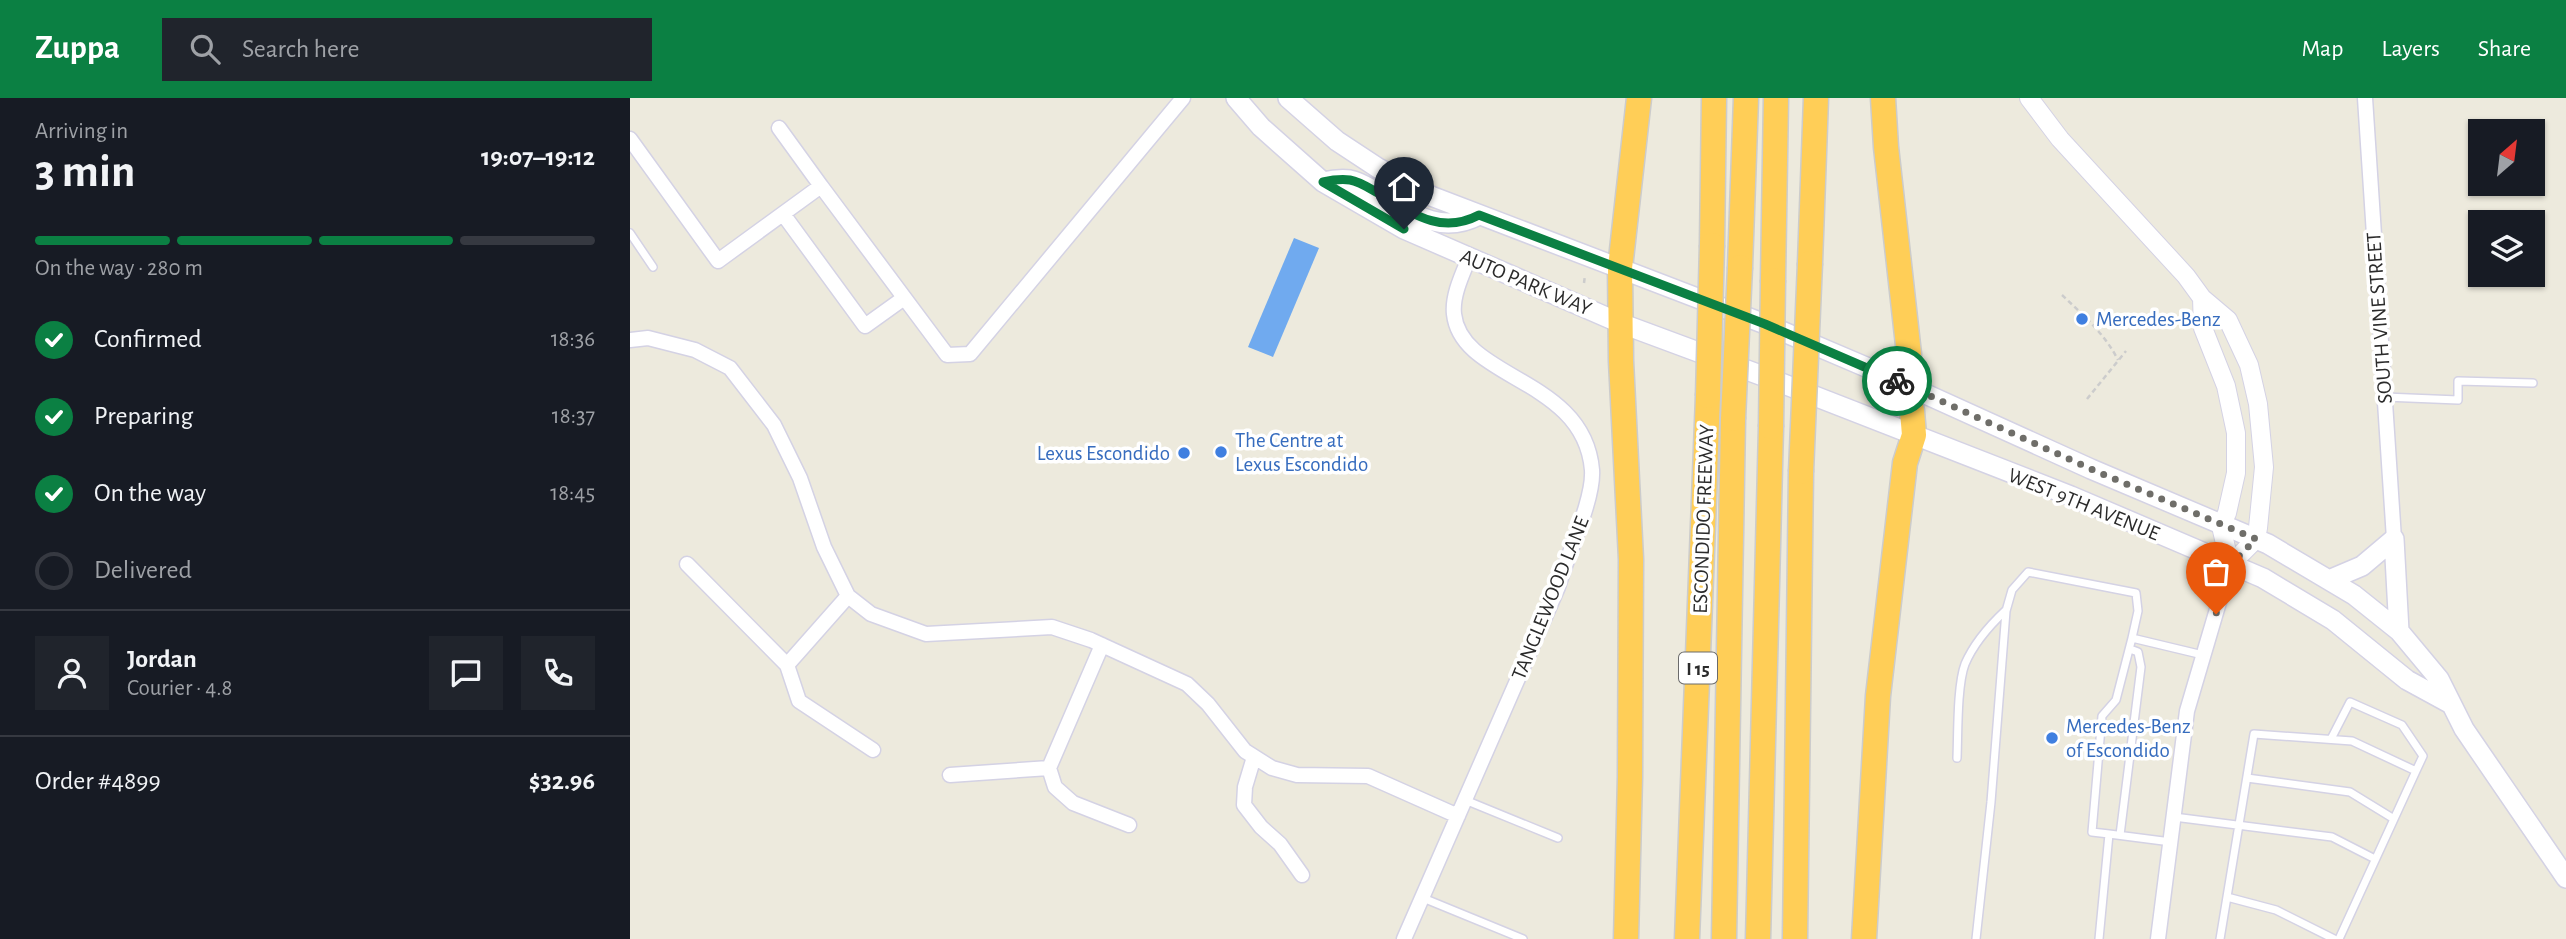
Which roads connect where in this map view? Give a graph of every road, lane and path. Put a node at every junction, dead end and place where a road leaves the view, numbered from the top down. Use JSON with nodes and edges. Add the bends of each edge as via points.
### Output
{"nodes":[{"id":1,"x":1183,"y":98,"type":"edge"},
{"id":2,"x":1236,"y":98,"type":"edge"},
{"id":3,"x":1288,"y":98,"type":"edge"},
{"id":4,"x":1639,"y":98,"type":"edge"},
{"id":5,"x":1714,"y":98,"type":"edge"},
{"id":6,"x":1746,"y":98,"type":"edge"},
{"id":7,"x":1776,"y":98,"type":"edge"},
{"id":8,"x":1816,"y":98,"type":"edge"},
{"id":9,"x":1883,"y":98,"type":"edge"},
{"id":10,"x":2029,"y":98,"type":"edge"},
{"id":11,"x":2365,"y":98,"type":"edge"},
{"id":12,"x":779,"y":128,"type":"dead end"},
{"id":13,"x":630,"y":139,"type":"edge"},
{"id":14,"x":1323,"y":182,"type":"junction"},
{"id":15,"x":821,"y":187,"type":"junction"},
{"id":16,"x":783,"y":214,"type":"junction"},
{"id":17,"x":1479,"y":215,"type":"junction"},
{"id":18,"x":630,"y":233,"type":"edge"},
{"id":19,"x":1469,"y":258,"type":"junction"},
{"id":20,"x":653,"y":267,"type":"dead end"},
{"id":21,"x":1620,"y":268,"type":"junction"},
{"id":22,"x":2062,"y":295,"type":"dead end"},
{"id":23,"x":904,"y":298,"type":"junction"},
{"id":24,"x":2202,"y":298,"type":"junction"},
{"id":25,"x":1620,"y":323,"type":"junction"},
{"id":26,"x":1765,"y":324,"type":"joint"},
{"id":27,"x":630,"y":340,"type":"edge"},
{"id":28,"x":2126,"y":351,"type":"dead end"},
{"id":29,"x":2118,"y":360,"type":"junction"},
{"id":30,"x":1772,"y":379,"type":"joint"},
{"id":31,"x":2533,"y":383,"type":"dead end"},
{"id":32,"x":1906,"y":385,"type":"junction"},
{"id":33,"x":2384,"y":397,"type":"junction"},
{"id":34,"x":2087,"y":399,"type":"dead end"},
{"id":35,"x":1914,"y":435,"type":"junction"},
{"id":36,"x":2221,"y":526,"type":"junction"},
{"id":37,"x":2256,"y":539,"type":"junction"},
{"id":38,"x":2393,"y":539,"type":"junction"},
{"id":39,"x":687,"y":564,"type":"dead end"},
{"id":40,"x":2230,"y":565,"type":"junction"},
{"id":41,"x":2329,"y":580,"type":"junction"},
{"id":42,"x":848,"y":596,"type":"junction"},
{"id":43,"x":2006,"y":611,"type":"junction"},
{"id":44,"x":2399,"y":631,"type":"junction"},
{"id":45,"x":2132,"y":638,"type":"junction"},
{"id":46,"x":1102,"y":645,"type":"junction"},
{"id":47,"x":2130,"y":649,"type":"junction"},
{"id":48,"x":2204,"y":655,"type":"junction"},
{"id":49,"x":787,"y":665,"type":"junction"},
{"id":50,"x":2451,"y":704,"type":"junction"},
{"id":51,"x":2331,"y":739,"type":"junction"},
{"id":52,"x":873,"y":750,"type":"dead end"},
{"id":53,"x":1254,"y":757,"type":"junction"},
{"id":54,"x":1957,"y":758,"type":"dead end"},
{"id":55,"x":1049,"y":768,"type":"junction"},
{"id":56,"x":2416,"y":771,"type":"junction"},
{"id":57,"x":950,"y":775,"type":"dead end"},
{"id":58,"x":2247,"y":778,"type":"junction"},
{"id":59,"x":1465,"y":800,"type":"junction"},
{"id":60,"x":1458,"y":816,"type":"junction"},
{"id":61,"x":2174,"y":817,"type":"junction"},
{"id":62,"x":2394,"y":819,"type":"junction"},
{"id":63,"x":1129,"y":825,"type":"dead end"},
{"id":64,"x":2239,"y":826,"type":"junction"},
{"id":65,"x":2109,"y":834,"type":"junction"},
{"id":66,"x":2120,"y":835,"type":"junction"},
{"id":67,"x":1558,"y":838,"type":"dead end"},
{"id":68,"x":2171,"y":842,"type":"junction"},
{"id":69,"x":2375,"y":859,"type":"junction"},
{"id":70,"x":1302,"y":875,"type":"dead end"},
{"id":71,"x":2566,"y":878,"type":"edge"},
{"id":72,"x":2227,"y":897,"type":"junction"},
{"id":73,"x":1422,"y":898,"type":"junction"},
{"id":74,"x":1404,"y":939,"type":"edge"},
{"id":75,"x":1523,"y":939,"type":"edge"},
{"id":76,"x":1626,"y":939,"type":"edge"},
{"id":77,"x":1687,"y":939,"type":"edge"},
{"id":78,"x":1724,"y":939,"type":"edge"},
{"id":79,"x":1758,"y":939,"type":"edge"},
{"id":80,"x":1795,"y":939,"type":"edge"},
{"id":81,"x":1864,"y":939,"type":"edge"},
{"id":82,"x":1976,"y":939,"type":"edge"},
{"id":83,"x":2099,"y":939,"type":"edge"},
{"id":84,"x":2158,"y":939,"type":"edge"},
{"id":85,"x":2220,"y":939,"type":"edge"},
{"id":86,"x":2337,"y":939,"type":"edge"}],
"edges":[{"from":1,"to":23,"type":"street","via":[[970,354],[947,355]]},
{"from":2,"to":14,"type":"main road","name":"AUTO PARK WAY"},
{"from":3,"to":17,"type":"main road","name":"AUTO PARK WAY","via":[[1323,131],[1378,168]]},
{"from":4,"to":21,"type":"highway"},
{"from":5,"to":77,"type":"highway","name":"ESCONDIDO FREEWAY","number":"I 15","bridge":true},
{"from":6,"to":78,"type":"highway","bridge":true,"via":[[1733,419]]},
{"from":7,"to":79,"type":"highway","bridge":true},
{"from":8,"to":80,"type":"highway","bridge":true,"via":[[1801,472]]},
{"from":9,"to":32,"type":"highway","via":[[1909,354]]},
{"from":10,"to":24,"type":"street"},
{"from":11,"to":33,"type":"street","name":"SOUTH VINE STREET"},
{"from":12,"to":15,"type":"street"},
{"from":13,"to":16,"type":"street","via":[[718,261]]},
{"from":14,"to":17,"type":"main road","via":[[1363,184],[1439,223],[1453,225]]},
{"from":14,"to":19,"type":"main road","name":"AUTO PARK WAY","via":[[1404,229]]},
{"from":15,"to":16,"type":"street"},
{"from":15,"to":23,"type":"street"},
{"from":16,"to":23,"type":"street","via":[[864,326]]},
{"from":17,"to":21,"type":"main road","name":"AUTO PARK WAY"},
{"from":18,"to":20,"type":"lane"},
{"from":19,"to":25,"type":"main road","name":"AUTO PARK WAY"},
{"from":19,"to":59,"type":"street","name":"TANGLEWOOD LANE","via":[[1453,313],[1458,331],[1470,348],[1570,416],[1585,440],[1592,471],[1588,502],[1558,587]]},
{"from":21,"to":25,"type":"highway"},
{"from":21,"to":26,"type":"main road","name":"AUTO PARK WAY"},
{"from":22,"to":29,"type":"path","via":[[2110,345]]},
{"from":24,"to":36,"type":"street","via":[[2203,328],[2226,386],[2236,433],[2236,473]]},
{"from":24,"to":37,"type":"street","via":[[2228,320],[2249,365],[2258,404],[2264,467]]},
{"from":25,"to":30,"type":"main road","name":"AUTO PARK WAY"},
{"from":25,"to":76,"type":"highway","via":[[1631,559]]},
{"from":26,"to":32,"type":"main road","name":"WEST 9TH AVENUE"},
{"from":27,"to":42,"type":"street","via":[[648,338],[695,350],[730,368],[774,425]]},
{"from":28,"to":29,"type":"path"},
{"from":29,"to":34,"type":"path"},
{"from":30,"to":35,"type":"main road","name":"WEST 9TH AVENUE"},
{"from":31,"to":33,"type":"lane","via":[[2458,381],[2458,400]]},
{"from":32,"to":35,"type":"highway"},
{"from":32,"to":36,"type":"main road","name":"WEST 9TH AVENUE"},
{"from":33,"to":38,"type":"street","name":"SOUTH VINE STREET"},
{"from":35,"to":40,"type":"main road","name":"WEST 9TH AVENUE"},
{"from":35,"to":81,"type":"highway","via":[[1905,463],[1878,695]]},
{"from":36,"to":37,"type":"main road","name":"WEST 9TH AVENUE"},
{"from":36,"to":40,"type":"street"},
{"from":37,"to":40,"type":"street"},
{"from":37,"to":41,"type":"main road","name":"WEST 9TH AVENUE"},
{"from":38,"to":41,"type":"main road","via":[[2362,566]]},
{"from":38,"to":44,"type":"main road"},
{"from":39,"to":49,"type":"street"},
{"from":40,"to":48,"type":"street"},
{"from":40,"to":50,"type":"main road","name":"WEST 9TH AVENUE","via":[[2271,582],[2323,614],[2407,680]]},
{"from":41,"to":44,"type":"main road","name":"WEST 9TH AVENUE"},
{"from":42,"to":46,"type":"street","via":[[871,614],[926,634],[1052,627]]},
{"from":42,"to":49,"type":"street"},
{"from":43,"to":45,"type":"lane","via":[[2012,590],[2028,572],[2136,593],[2138,611]]},
{"from":43,"to":54,"type":"lane","via":[[1980,637],[1964,665]]},
{"from":43,"to":82,"type":"lane"},
{"from":44,"to":50,"type":"main road","name":"WEST 9TH AVENUE","via":[[2439,679]]},
{"from":45,"to":47,"type":"lane"},
{"from":45,"to":48,"type":"lane"},
{"from":46,"to":53,"type":"street","via":[[1187,684]]},
{"from":46,"to":55,"type":"street"},
{"from":47,"to":65,"type":"lane","via":[[2116,700],[2102,716],[2092,832]]},
{"from":47,"to":66,"type":"lane","via":[[2138,652],[2141,667]]},
{"from":48,"to":61,"type":"street","via":[[2187,711]]},
{"from":49,"to":52,"type":"street","via":[[799,701]]},
{"from":50,"to":71,"type":"main road","name":"WEST 9TH AVENUE","via":[[2463,729]]},
{"from":51,"to":56,"type":"lane","via":[[2352,741]]},
{"from":51,"to":56,"type":"lane","via":[[2350,702],[2402,725],[2424,756]]},
{"from":51,"to":58,"type":"lane","via":[[2254,734]]},
{"from":53,"to":60,"type":"street","via":[[1297,775],[1368,776]]},
{"from":53,"to":70,"type":"street","via":[[1244,805]]},
{"from":55,"to":57,"type":"street"},
{"from":55,"to":63,"type":"street","via":[[1055,787],[1073,803]]},
{"from":56,"to":62,"type":"lane"},
{"from":58,"to":62,"type":"lane","via":[[2350,792]]},
{"from":58,"to":64,"type":"lane"},
{"from":59,"to":60,"type":"street","name":"TANGLEWOOD LANE"},
{"from":59,"to":67,"type":"lane"},
{"from":60,"to":73,"type":"street","name":"TANGLEWOOD LANE"},
{"from":61,"to":64,"type":"lane"},
{"from":61,"to":68,"type":"street"},
{"from":62,"to":69,"type":"lane"},
{"from":64,"to":69,"type":"lane","via":[[2332,836]]},
{"from":64,"to":72,"type":"lane"},
{"from":65,"to":66,"type":"lane"},
{"from":65,"to":83,"type":"lane"},
{"from":66,"to":68,"type":"lane"},
{"from":68,"to":84,"type":"street"},
{"from":69,"to":86,"type":"lane"},
{"from":72,"to":85,"type":"lane"},
{"from":72,"to":86,"type":"lane","via":[[2276,910]]},
{"from":73,"to":74,"type":"street","name":"TANGLEWOOD LANE"},
{"from":73,"to":75,"type":"lane"}]}
